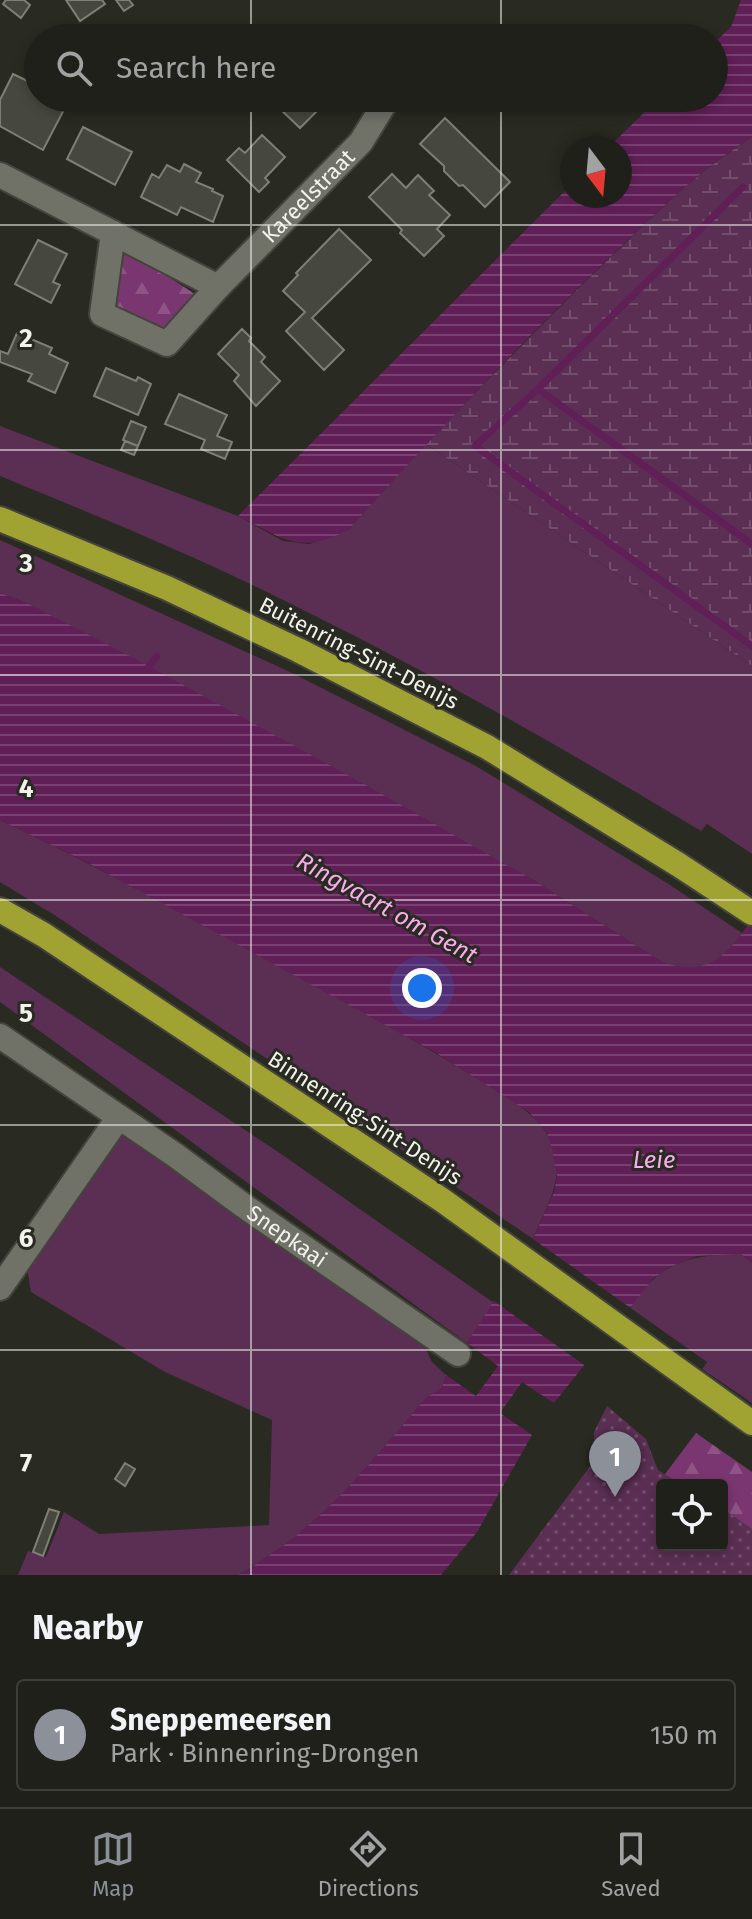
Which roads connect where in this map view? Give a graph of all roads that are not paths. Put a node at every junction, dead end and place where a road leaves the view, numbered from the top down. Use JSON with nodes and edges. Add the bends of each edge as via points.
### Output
{"nodes":[{"id":1,"x":379,"y":112,"type":"edge"},
{"id":2,"x":0,"y":175,"type":"edge"},
{"id":3,"x":113,"y":233,"type":"junction"},
{"id":4,"x":218,"y":287,"type":"junction"},
{"id":5,"x":0,"y":519,"type":"edge"},
{"id":6,"x":0,"y":910,"type":"edge"},
{"id":7,"x":752,"y":913,"type":"edge"},
{"id":8,"x":3,"y":1044,"type":"edge"},
{"id":9,"x":119,"y":1117,"type":"junction"},
{"id":10,"x":0,"y":1288,"type":"edge"},
{"id":11,"x":458,"y":1354,"type":"dead end"},
{"id":12,"x":752,"y":1423,"type":"edge"}],
"edges":[{"from":1,"to":4,"type":"street","name":"Kareelstraat","via":[[361,142]]},
{"from":2,"to":3,"type":"street"},
{"from":3,"to":4,"type":"street"},
{"from":3,"to":4,"type":"street","name":"Kareelstraat","via":[[102,314],[167,344]]},
{"from":5,"to":7,"type":"highway","name":"Buitenring-Sint-Denijs","via":[[167,588],[487,747]]},
{"from":6,"to":12,"type":"highway","name":"Binnenring-Sint-Denijs","via":[[442,1200]]},
{"from":8,"to":9,"type":"street","name":"Snepkaai"},
{"from":9,"to":10,"type":"street"},
{"from":9,"to":11,"type":"street","name":"Snepkaai"}]}
